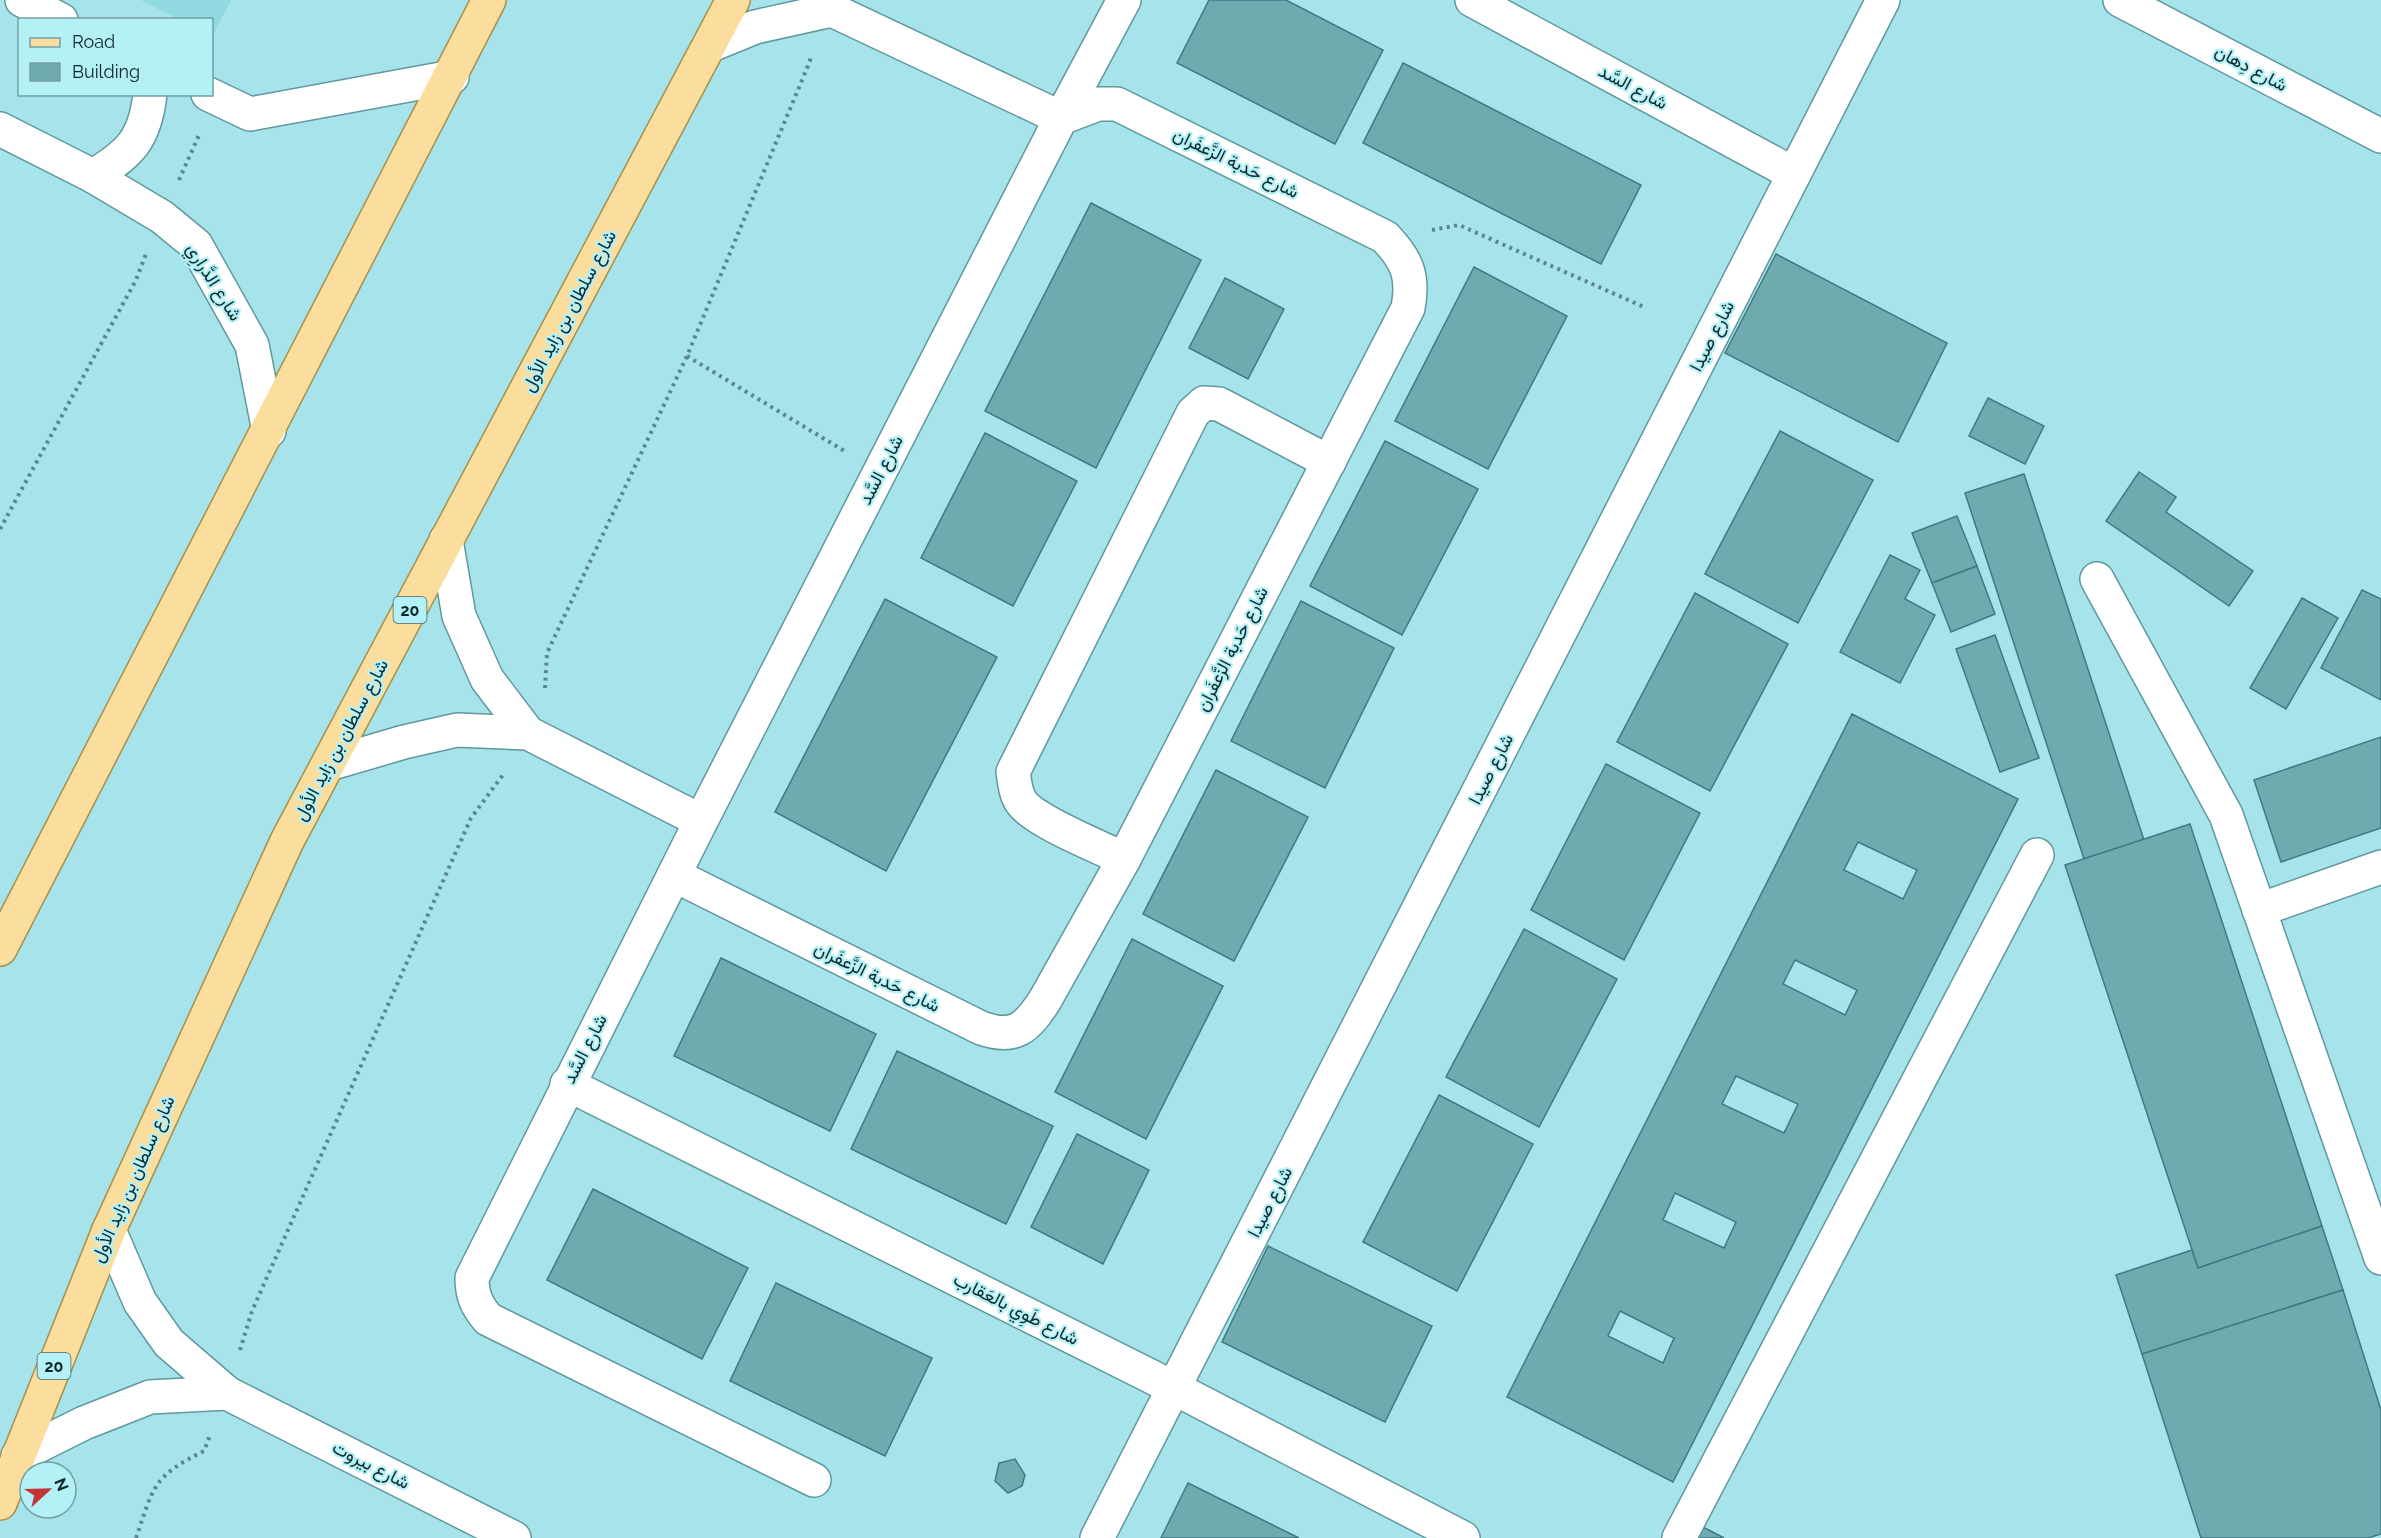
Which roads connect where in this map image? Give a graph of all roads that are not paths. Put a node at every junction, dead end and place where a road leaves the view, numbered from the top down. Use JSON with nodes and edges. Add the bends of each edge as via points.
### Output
{"nodes":[{"id":1,"x":22,"y":0,"type":"edge"},
{"id":2,"x":489,"y":0,"type":"edge"},
{"id":3,"x":733,"y":0,"type":"edge"},
{"id":4,"x":1124,"y":0,"type":"edge"},
{"id":5,"x":1472,"y":0,"type":"edge"},
{"id":6,"x":1883,"y":0,"type":"edge"},
{"id":7,"x":2120,"y":0,"type":"edge"},
{"id":8,"x":831,"y":5,"type":"edge"},
{"id":9,"x":57,"y":18,"type":"edge"},
{"id":10,"x":711,"y":45,"type":"junction"},
{"id":11,"x":452,"y":77,"type":"junction"},
{"id":12,"x":150,"y":96,"type":"edge"},
{"id":13,"x":211,"y":96,"type":"edge"},
{"id":14,"x":1061,"y":118,"type":"junction"},
{"id":15,"x":0,"y":129,"type":"edge"},
{"id":16,"x":2379,"y":142,"type":"edge"},
{"id":17,"x":1794,"y":174,"type":"junction"},
{"id":18,"x":93,"y":176,"type":"junction"},
{"id":19,"x":269,"y":430,"type":"junction"},
{"id":20,"x":1329,"y":462,"type":"junction"},
{"id":21,"x":446,"y":540,"type":"junction"},
{"id":22,"x":2097,"y":579,"type":"dead end"},
{"id":23,"x":528,"y":733,"type":"junction"},
{"id":24,"x":329,"y":764,"type":"junction"},
{"id":25,"x":701,"y":821,"type":"junction"},
{"id":26,"x":2037,"y":855,"type":"dead end"},
{"id":27,"x":1124,"y":859,"type":"junction"},
{"id":28,"x":2381,"y":867,"type":"edge"},
{"id":29,"x":674,"y":875,"type":"junction"},
{"id":30,"x":2259,"y":910,"type":"junction"},
{"id":31,"x":0,"y":949,"type":"edge"},
{"id":32,"x":567,"y":1084,"type":"junction"},
{"id":33,"x":109,"y":1230,"type":"junction"},
{"id":34,"x":2379,"y":1245,"type":"edge"},
{"id":35,"x":1174,"y":1388,"type":"junction"},
{"id":36,"x":227,"y":1393,"type":"junction"},
{"id":37,"x":18,"y":1456,"type":"junction"},
{"id":38,"x":814,"y":1480,"type":"dead end"},
{"id":39,"x":0,"y":1503,"type":"edge"},
{"id":40,"x":514,"y":1538,"type":"edge"},
{"id":41,"x":1097,"y":1538,"type":"edge"},
{"id":42,"x":1463,"y":1538,"type":"edge"},
{"id":43,"x":1679,"y":1538,"type":"edge"}],
"edges":[{"from":1,"to":9,"type":"street"},
{"from":2,"to":11,"type":"main road"},
{"from":3,"to":10,"type":"main road","name":"شارع سلطان بن زايد الأول","number":"20"},
{"from":4,"to":14,"type":"street","name":"شارع السَّد"},
{"from":5,"to":17,"type":"street","name":"شارع السَّد"},
{"from":6,"to":17,"type":"street","name":"شارع صيدا"},
{"from":7,"to":16,"type":"street","name":"شارع دِهان"},
{"from":8,"to":10,"type":"street","via":[[755,27]]},
{"from":8,"to":14,"type":"street"},
{"from":10,"to":21,"type":"main road","name":"شارع سلطان بن زايد الأول","number":"20"},
{"from":11,"to":13,"type":"street","via":[[250,114]]},
{"from":11,"to":19,"type":"main road"},
{"from":12,"to":18,"type":"street","via":[[143,130],[123,158]]},
{"from":14,"to":20,"type":"street","name":"شارع حَدبة الزَّعفَران","via":[[1098,104],[1117,104],[1385,237],[1400,252],[1412,287],[1408,308]]},
{"from":14,"to":25,"type":"street","name":"شارع السَّد"},
{"from":15,"to":18,"type":"street","name":"شارع الدَّرارِي"},
{"from":17,"to":35,"type":"street","name":"شارع صيدا"},
{"from":18,"to":19,"type":"street","name":"شارع الدَّرارِي","via":[[162,217],[196,245],[252,345]]},
{"from":19,"to":31,"type":"main road"},
{"from":20,"to":27,"type":"street","name":"شارع حَدبة الزَّعفَران"},
{"from":20,"to":27,"type":"street","via":[[1219,404],[1204,402],[1193,414],[1013,772],[1022,803],[1035,814]]},
{"from":21,"to":23,"type":"street","via":[[459,616],[487,679]]},
{"from":21,"to":24,"type":"main road","name":"شارع سلطان بن زايد الأول","number":"20"},
{"from":22,"to":30,"type":"street","via":[[2226,815]]},
{"from":23,"to":24,"type":"street","via":[[457,730]]},
{"from":23,"to":25,"type":"street"},
{"from":24,"to":33,"type":"main road","name":"شارع سلطان بن زايد الأول","number":"20","via":[[287,841]]},
{"from":25,"to":29,"type":"street","name":"شارع السَّد"},
{"from":26,"to":43,"type":"street"},
{"from":27,"to":29,"type":"street","name":"شارع حَدبة الزَّعفَران","via":[[1034,1017],[1017,1032],[999,1035]]},
{"from":28,"to":30,"type":"street"},
{"from":29,"to":32,"type":"street","name":"شارع السَّد"},
{"from":30,"to":34,"type":"street"},
{"from":32,"to":35,"type":"street","name":"شارع طَوِي بالعَقارب"},
{"from":32,"to":38,"type":"street","name":"شارع السَّد","via":[[472,1278],[472,1294],[478,1307],[488,1319]]},
{"from":33,"to":36,"type":"street","name":"شارع بيروت","via":[[140,1302],[169,1343]]},
{"from":33,"to":37,"type":"main road","name":"شارع سلطان بن زايد الأول","number":"20"},
{"from":35,"to":41,"type":"street","name":"شارع صيدا"},
{"from":35,"to":42,"type":"street","name":"شارع طَوِي بالعَقارب"},
{"from":36,"to":37,"type":"street","name":"شارع بيروت","via":[[150,1397],[84,1423]]},
{"from":36,"to":40,"type":"street","name":"شارع بيروت"},
{"from":37,"to":39,"type":"main road","name":"شارع سلطان بن زايد الأول","number":"20"}]}
